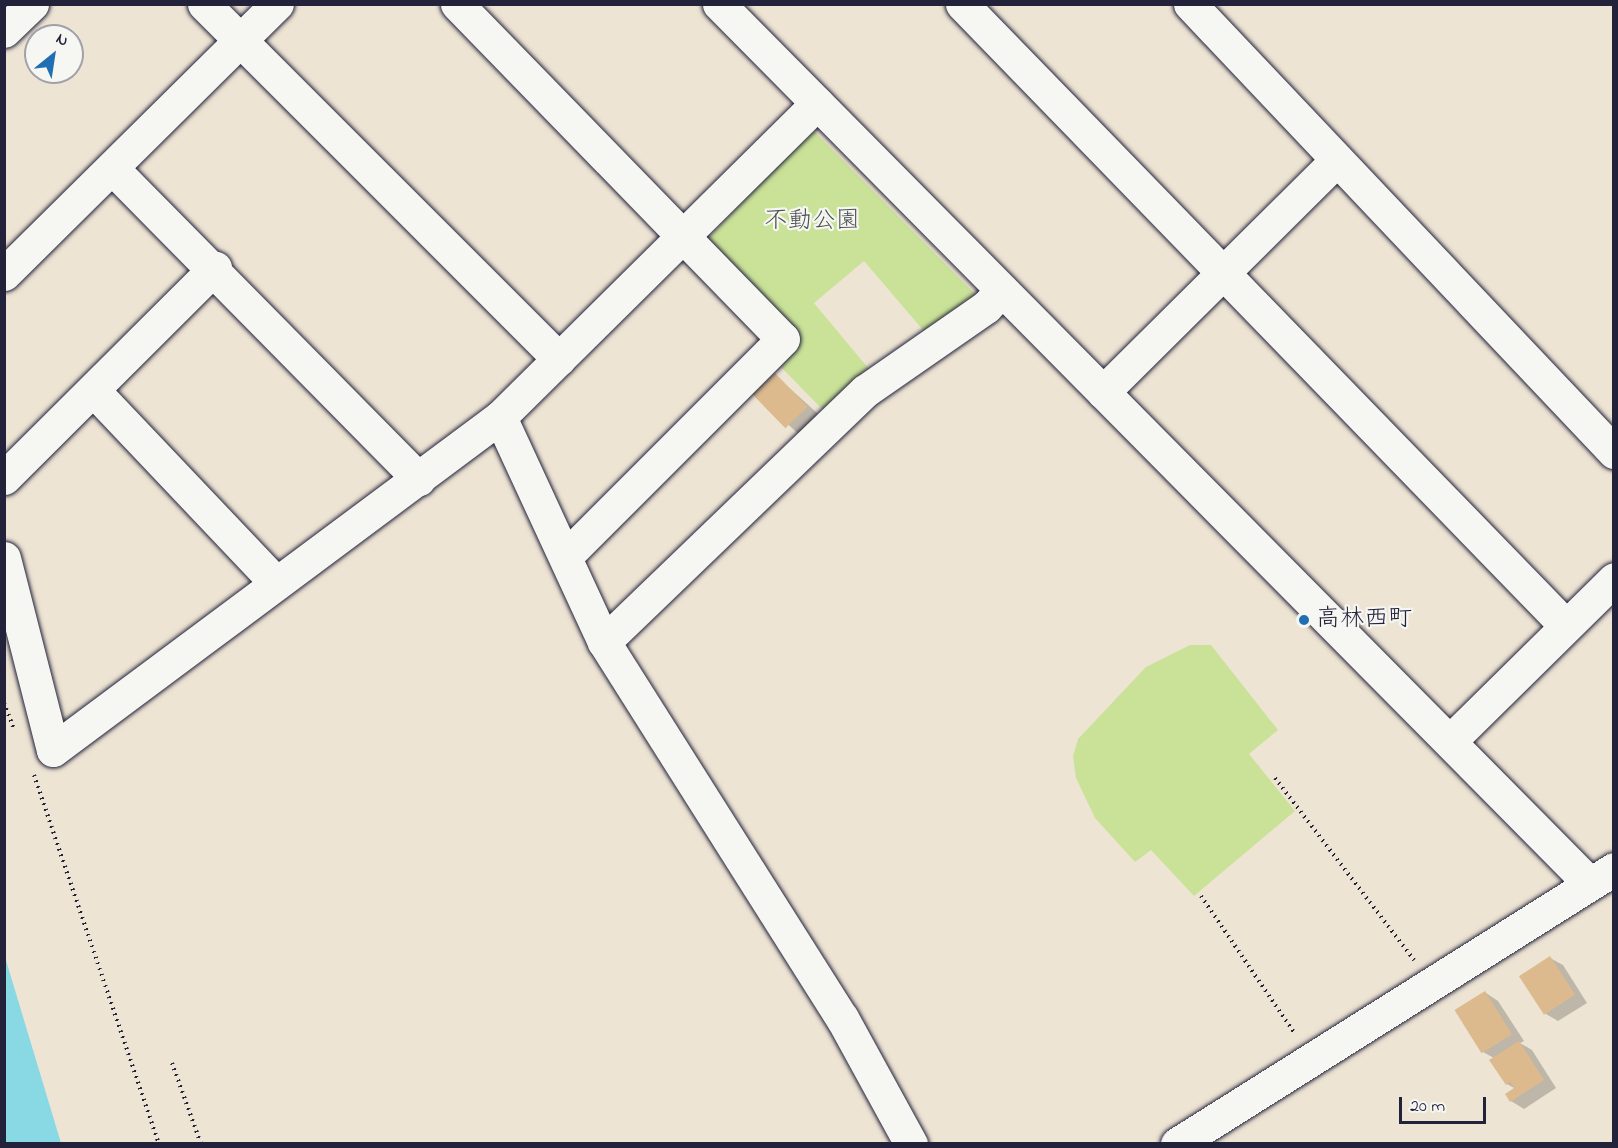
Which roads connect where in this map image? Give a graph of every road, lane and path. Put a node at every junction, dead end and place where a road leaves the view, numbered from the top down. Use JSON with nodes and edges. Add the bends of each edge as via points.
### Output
{"nodes":[{"id":1,"x":32,"y":4,"type":"edge"},
{"id":2,"x":204,"y":4,"type":"edge"},
{"id":3,"x":277,"y":4,"type":"edge"},
{"id":4,"x":457,"y":4,"type":"edge"},
{"id":5,"x":719,"y":4,"type":"edge"},
{"id":6,"x":962,"y":4,"type":"edge"},
{"id":7,"x":1190,"y":4,"type":"edge"},
{"id":8,"x":4,"y":31,"type":"edge"},
{"id":9,"x":241,"y":41,"type":"junction"},
{"id":10,"x":817,"y":103,"type":"junction"},
{"id":11,"x":1335,"y":162,"type":"junction"},
{"id":12,"x":112,"y":168,"type":"junction"},
{"id":13,"x":685,"y":234,"type":"junction"},
{"id":14,"x":215,"y":268,"type":"junction"},
{"id":15,"x":4,"y":274,"type":"edge"},
{"id":16,"x":1225,"y":275,"type":"junction"},
{"id":17,"x":1002,"y":290,"type":"junction"},
{"id":18,"x":559,"y":359,"type":"junction"},
{"id":19,"x":94,"y":391,"type":"junction"},
{"id":20,"x":1103,"y":392,"type":"junction"},
{"id":21,"x":500,"y":417,"type":"junction"},
{"id":22,"x":1614,"y":453,"type":"edge"},
{"id":23,"x":4,"y":478,"type":"edge"},
{"id":24,"x":419,"y":479,"type":"junction"},
{"id":25,"x":566,"y":556,"type":"junction"},
{"id":26,"x":4,"y":558,"type":"edge"},
{"id":27,"x":1614,"y":579,"type":"edge"},
{"id":28,"x":275,"y":582,"type":"junction"},
{"id":29,"x":1566,"y":626,"type":"junction"},
{"id":30,"x":604,"y":642,"type":"junction"},
{"id":31,"x":1450,"y":740,"type":"junction"},
{"id":32,"x":31,"y":769,"type":"dead end"},
{"id":33,"x":1275,"y":778,"type":"dead end"},
{"id":34,"x":1602,"y":877,"type":"edge"},
{"id":35,"x":1201,"y":896,"type":"dead end"},
{"id":36,"x":1432,"y":985,"type":"junction"},
{"id":37,"x":1313,"y":1060,"type":"junction"},
{"id":38,"x":172,"y":1063,"type":"dead end"},
{"id":39,"x":159,"y":1143,"type":"edge"},
{"id":40,"x":201,"y":1143,"type":"edge"},
{"id":41,"x":911,"y":1143,"type":"edge"},
{"id":42,"x":1177,"y":1143,"type":"edge"}],
"edges":[{"from":1,"to":8,"type":"street"},
{"from":2,"to":9,"type":"street"},
{"from":3,"to":9,"type":"street"},
{"from":4,"to":13,"type":"street"},
{"from":5,"to":10,"type":"street"},
{"from":6,"to":16,"type":"street"},
{"from":7,"to":11,"type":"street"},
{"from":9,"to":12,"type":"street"},
{"from":9,"to":18,"type":"street"},
{"from":10,"to":13,"type":"street"},
{"from":10,"to":17,"type":"street"},
{"from":11,"to":16,"type":"street"},
{"from":11,"to":22,"type":"street"},
{"from":12,"to":14,"type":"street"},
{"from":12,"to":15,"type":"street"},
{"from":13,"to":18,"type":"street"},
{"from":13,"to":25,"type":"street","via":[[783,339]]},
{"from":14,"to":19,"type":"street"},
{"from":14,"to":24,"type":"street"},
{"from":16,"to":20,"type":"street"},
{"from":16,"to":29,"type":"street"},
{"from":17,"to":20,"type":"street"},
{"from":17,"to":30,"type":"street","via":[[986,308],[865,391]]},
{"from":18,"to":21,"type":"street"},
{"from":19,"to":23,"type":"street"},
{"from":19,"to":28,"type":"street"},
{"from":20,"to":31,"type":"street"},
{"from":21,"to":24,"type":"street"},
{"from":21,"to":25,"type":"street"},
{"from":24,"to":28,"type":"street"},
{"from":25,"to":30,"type":"street"},
{"from":26,"to":28,"type":"street","via":[[54,750]]},
{"from":27,"to":29,"type":"street"},
{"from":29,"to":31,"type":"street"},
{"from":30,"to":41,"type":"street","via":[[842,1018]]},
{"from":31,"to":34,"type":"street"},
{"from":32,"to":39,"type":"path"},
{"from":33,"to":36,"type":"path"},
{"from":34,"to":36,"type":"street"},
{"from":35,"to":37,"type":"path"},
{"from":36,"to":37,"type":"street"},
{"from":37,"to":42,"type":"street"},
{"from":38,"to":40,"type":"path"}]}
